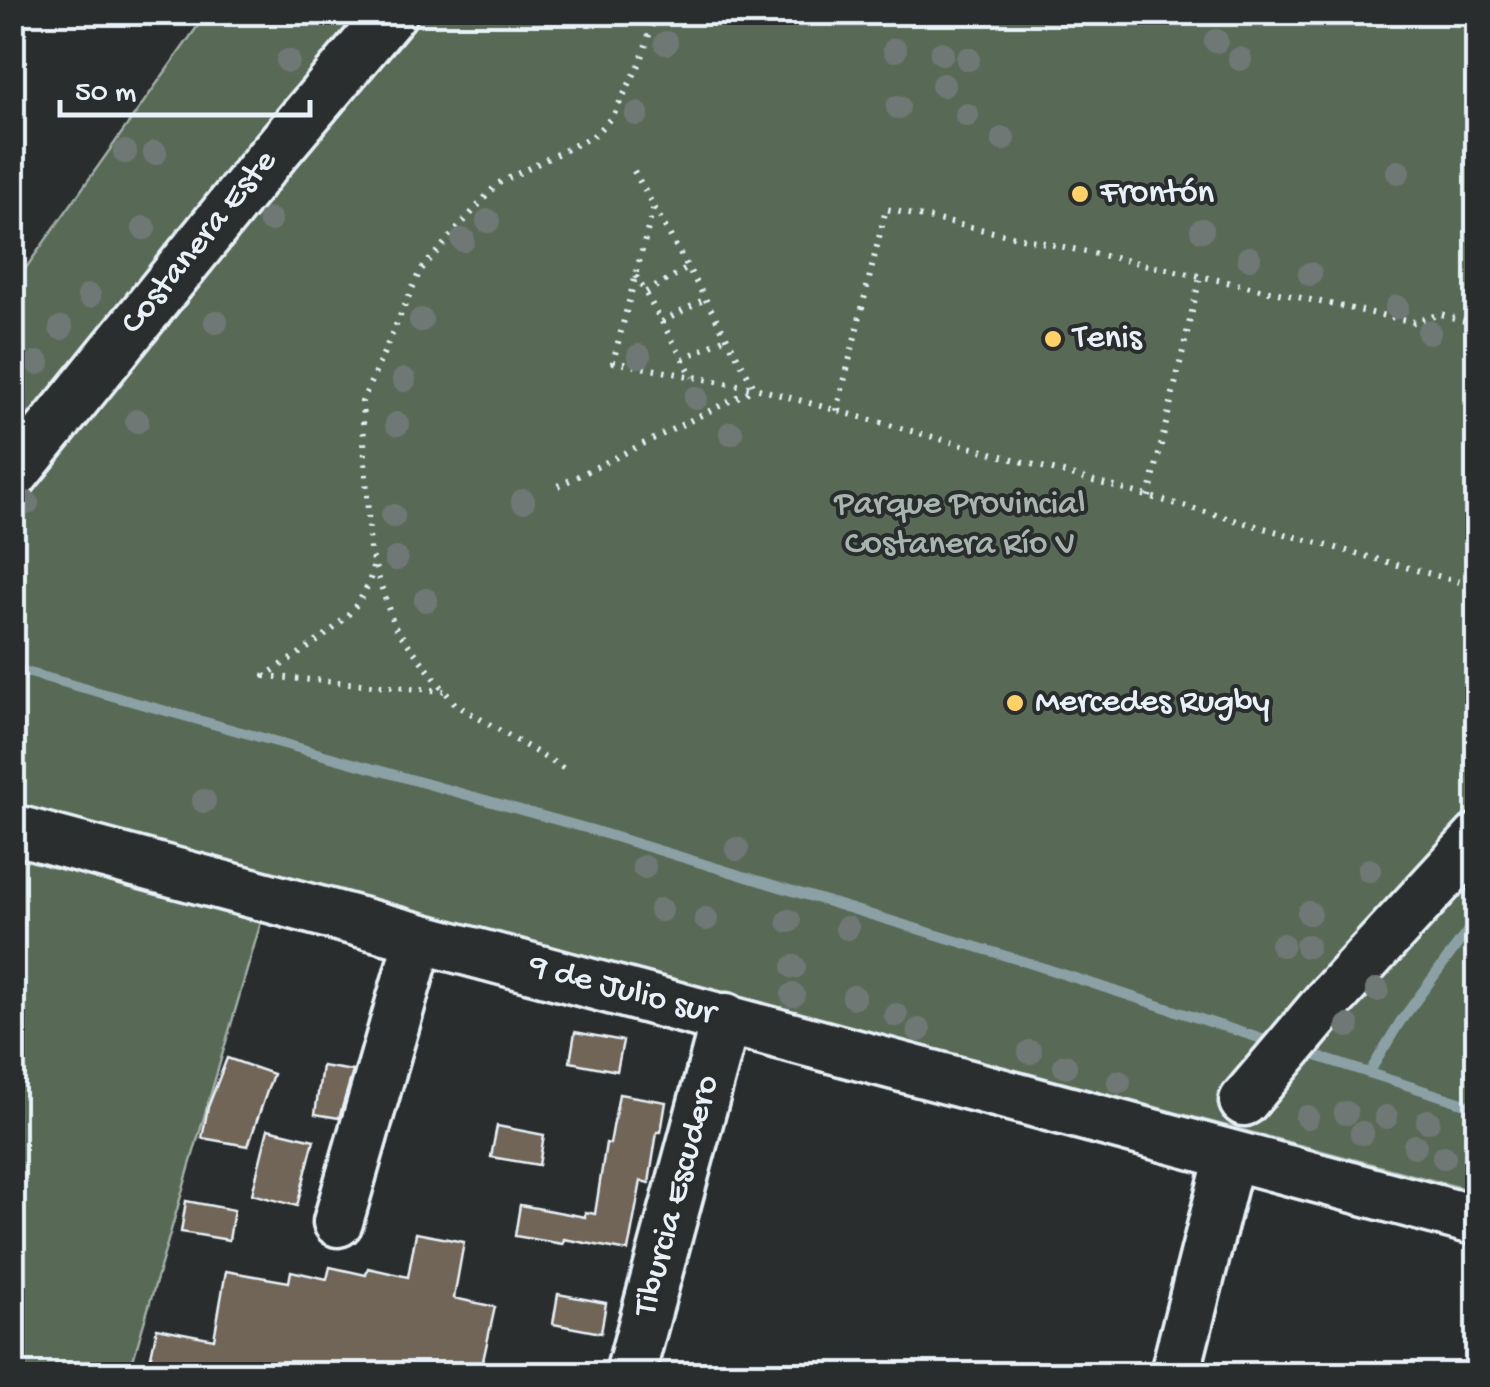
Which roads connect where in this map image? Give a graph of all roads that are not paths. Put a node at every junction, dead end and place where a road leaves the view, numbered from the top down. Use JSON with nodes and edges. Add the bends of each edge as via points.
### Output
{"nodes":[{"id":1,"x":393,"y":12,"type":"edge"},
{"id":2,"x":12,"y":476,"type":"edge"},
{"id":3,"x":12,"y":829,"type":"edge"},
{"id":4,"x":1478,"y":838,"type":"edge"},
{"id":5,"x":419,"y":939,"type":"junction"},
{"id":6,"x":726,"y":1018,"type":"junction"},
{"id":7,"x":1244,"y":1101,"type":"dead end"},
{"id":8,"x":1230,"y":1156,"type":"junction"},
{"id":9,"x":1478,"y":1221,"type":"edge"},
{"id":10,"x":338,"y":1222,"type":"dead end"},
{"id":11,"x":630,"y":1374,"type":"edge"},
{"id":12,"x":1176,"y":1374,"type":"edge"}],
"edges":[{"from":1,"to":2,"type":"street","name":"Costanera Este"},
{"from":3,"to":5,"type":"street","name":"9 de Julio sur"},
{"from":4,"to":7,"type":"street"},
{"from":5,"to":6,"type":"street","name":"9 de Julio sur"},
{"from":5,"to":10,"type":"street"},
{"from":6,"to":8,"type":"street","name":"9 de Julio sur"},
{"from":6,"to":11,"type":"street","name":"Tiburcia Escudero"},
{"from":8,"to":9,"type":"street"},
{"from":8,"to":12,"type":"street"}]}
